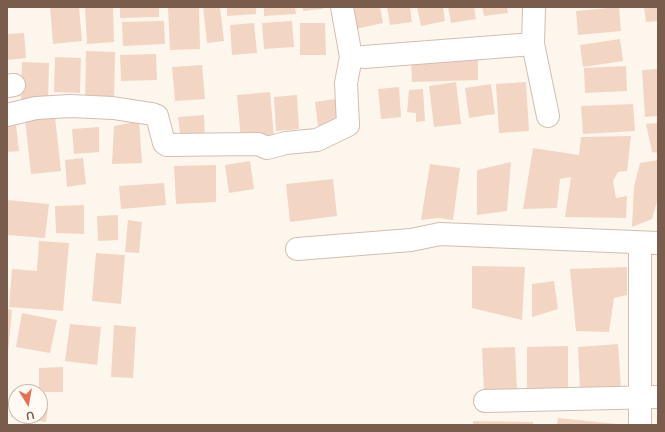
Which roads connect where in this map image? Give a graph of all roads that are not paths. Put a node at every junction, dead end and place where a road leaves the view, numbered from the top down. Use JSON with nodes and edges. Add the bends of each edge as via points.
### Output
{"nodes":[{"id":1,"x":342,"y":7,"type":"edge"},
{"id":2,"x":534,"y":7,"type":"edge"},
{"id":3,"x":533,"y":44,"type":"junction"},
{"id":4,"x":364,"y":57,"type":"dead end"},
{"id":5,"x":7,"y":115,"type":"edge"},
{"id":6,"x":548,"y":116,"type":"dead end"},
{"id":7,"x":649,"y":243,"type":"edge"},
{"id":8,"x":297,"y":249,"type":"dead end"},
{"id":9,"x":649,"y":398,"type":"edge"},
{"id":10,"x":485,"y":401,"type":"dead end"},
{"id":11,"x":640,"y":425,"type":"edge"}],
"edges":[{"from":1,"to":5,"type":"street","via":[[350,57],[346,83],[348,125],[317,140],[267,148],[258,144],[167,145],[164,143],[157,116],[152,114],[113,108],[70,106],[42,107]]},
{"from":2,"to":3,"type":"street"},
{"from":3,"to":4,"type":"street"},
{"from":3,"to":6,"type":"street"},
{"from":7,"to":8,"type":"street","via":[[440,234],[411,240]]},
{"from":7,"to":9,"type":"street"},
{"from":9,"to":10,"type":"street"},
{"from":9,"to":11,"type":"street"}]}
